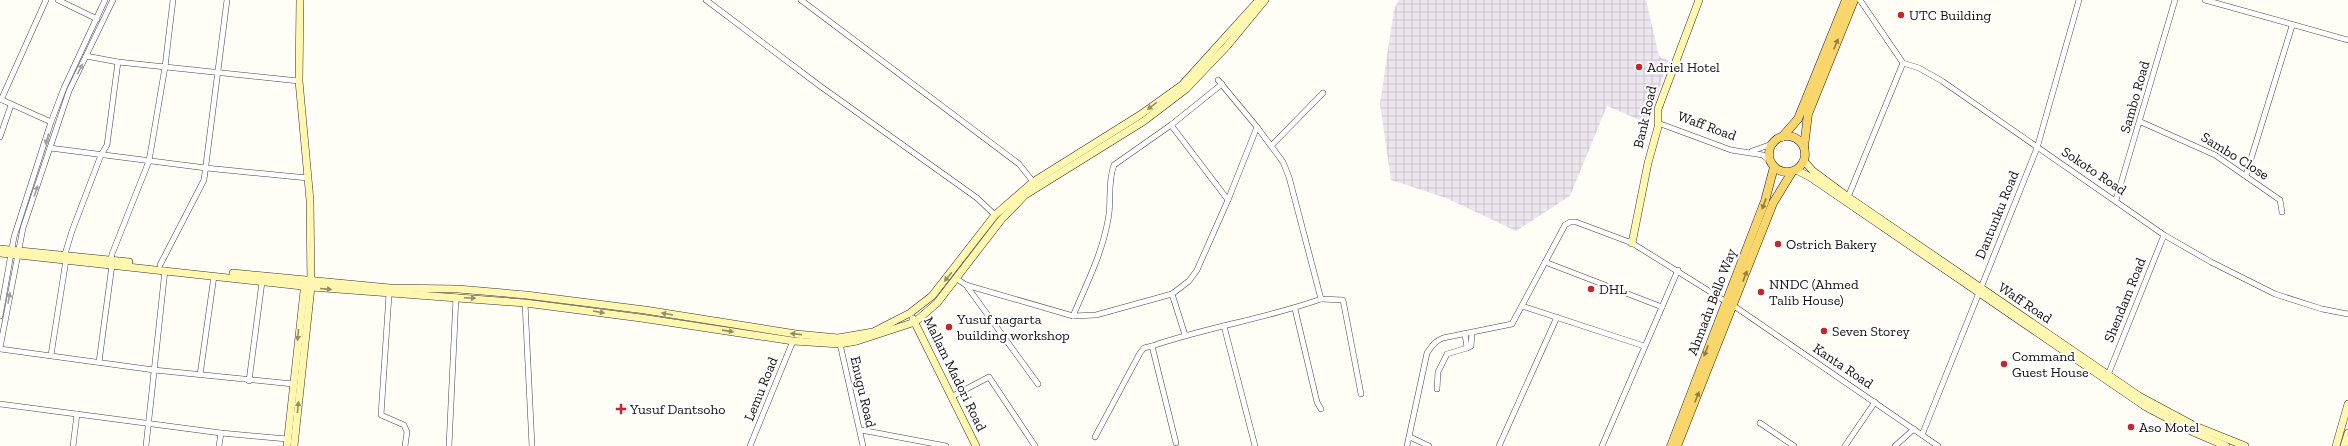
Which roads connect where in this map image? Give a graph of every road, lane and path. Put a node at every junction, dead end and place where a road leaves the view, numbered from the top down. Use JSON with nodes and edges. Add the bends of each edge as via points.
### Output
{"nodes":[{"id":1,"x":46,"y":0,"type":"edge"},
{"id":2,"x":58,"y":0,"type":"edge"},
{"id":3,"x":105,"y":0,"type":"edge"},
{"id":4,"x":113,"y":0,"type":"edge"},
{"id":5,"x":173,"y":0,"type":"edge"},
{"id":6,"x":227,"y":0,"type":"edge"},
{"id":7,"x":300,"y":0,"type":"edge"},
{"id":8,"x":706,"y":0,"type":"edge"},
{"id":9,"x":801,"y":0,"type":"edge"},
{"id":10,"x":1259,"y":0,"type":"edge"},
{"id":11,"x":1265,"y":0,"type":"edge"},
{"id":12,"x":1699,"y":0,"type":"edge"},
{"id":13,"x":1854,"y":0,"type":"edge"},
{"id":14,"x":1860,"y":0,"type":"edge"},
{"id":15,"x":2079,"y":0,"type":"edge"},
{"id":16,"x":2175,"y":0,"type":"edge"},
{"id":17,"x":2205,"y":0,"type":"edge"},
{"id":18,"x":1845,"y":1,"type":"edge"},
{"id":19,"x":97,"y":19,"type":"junction"},
{"id":20,"x":2292,"y":26,"type":"junction"},
{"id":21,"x":2348,"y":40,"type":"edge"},
{"id":22,"x":86,"y":56,"type":"junction"},
{"id":23,"x":118,"y":62,"type":"junction"},
{"id":24,"x":1903,"y":63,"type":"junction"},
{"id":25,"x":165,"y":67,"type":"junction"},
{"id":26,"x":219,"y":72,"type":"junction"},
{"id":27,"x":1218,"y":80,"type":"dead end"},
{"id":28,"x":298,"y":81,"type":"junction"},
{"id":29,"x":1222,"y":84,"type":"junction"},
{"id":30,"x":1323,"y":93,"type":"dead end"},
{"id":31,"x":1,"y":100,"type":"edge"},
{"id":32,"x":11,"y":105,"type":"junction"},
{"id":33,"x":52,"y":122,"type":"junction"},
{"id":34,"x":2141,"y":122,"type":"junction"},
{"id":35,"x":1658,"y":123,"type":"junction"},
{"id":36,"x":1171,"y":125,"type":"junction"},
{"id":37,"x":1257,"y":127,"type":"junction"},
{"id":38,"x":0,"y":137,"type":"edge"},
{"id":39,"x":1782,"y":137,"type":"junction"},
{"id":40,"x":1772,"y":144,"type":"junction"},
{"id":41,"x":1272,"y":145,"type":"junction"},
{"id":42,"x":1804,"y":147,"type":"junction"},
{"id":43,"x":50,"y":148,"type":"junction"},
{"id":44,"x":2037,"y":148,"type":"junction"},
{"id":45,"x":1748,"y":152,"type":"junction"},
{"id":46,"x":101,"y":155,"type":"junction"},
{"id":47,"x":149,"y":161,"type":"junction"},
{"id":48,"x":1804,"y":161,"type":"junction"},
{"id":49,"x":1772,"y":165,"type":"junction"},
{"id":50,"x":206,"y":168,"type":"junction"},
{"id":51,"x":1794,"y":171,"type":"junction"},
{"id":52,"x":2246,"y":175,"type":"junction"},
{"id":53,"x":308,"y":178,"type":"junction"},
{"id":54,"x":1034,"y":184,"type":"junction"},
{"id":55,"x":1848,"y":197,"type":"junction"},
{"id":56,"x":1228,"y":200,"type":"junction"},
{"id":57,"x":2116,"y":200,"type":"junction"},
{"id":58,"x":2282,"y":212,"type":"dead end"},
{"id":59,"x":995,"y":215,"type":"junction"},
{"id":60,"x":2164,"y":235,"type":"junction"},
{"id":61,"x":1632,"y":243,"type":"junction"},
{"id":62,"x":0,"y":249,"type":"edge"},
{"id":63,"x":0,"y":253,"type":"edge"},
{"id":64,"x":14,"y":253,"type":"junction"},
{"id":65,"x":66,"y":257,"type":"junction"},
{"id":66,"x":112,"y":262,"type":"junction"},
{"id":67,"x":1545,"y":262,"type":"junction"},
{"id":68,"x":162,"y":268,"type":"junction"},
{"id":69,"x":1678,"y":270,"type":"junction"},
{"id":70,"x":214,"y":276,"type":"junction"},
{"id":71,"x":957,"y":279,"type":"junction"},
{"id":72,"x":262,"y":282,"type":"junction"},
{"id":73,"x":308,"y":283,"type":"junction"},
{"id":74,"x":966,"y":285,"type":"junction"},
{"id":75,"x":1979,"y":291,"type":"junction"},
{"id":76,"x":389,"y":294,"type":"junction"},
{"id":77,"x":1172,"y":294,"type":"junction"},
{"id":78,"x":456,"y":297,"type":"junction"},
{"id":79,"x":1321,"y":299,"type":"junction"},
{"id":80,"x":1725,"y":301,"type":"junction"},
{"id":81,"x":525,"y":303,"type":"junction"},
{"id":82,"x":1522,"y":306,"type":"junction"},
{"id":83,"x":1734,"y":306,"type":"junction"},
{"id":84,"x":1662,"y":307,"type":"junction"},
{"id":85,"x":1295,"y":309,"type":"junction"},
{"id":86,"x":910,"y":313,"type":"junction"},
{"id":87,"x":2348,"y":314,"type":"edge"},
{"id":88,"x":0,"y":316,"type":"edge"},
{"id":89,"x":1073,"y":316,"type":"junction"},
{"id":90,"x":1557,"y":317,"type":"junction"},
{"id":91,"x":914,"y":322,"type":"junction"},
{"id":92,"x":1224,"y":326,"type":"junction"},
{"id":93,"x":1472,"y":333,"type":"junction"},
{"id":94,"x":1185,"y":334,"type":"junction"},
{"id":95,"x":1466,"y":334,"type":"junction"},
{"id":96,"x":793,"y":341,"type":"junction"},
{"id":97,"x":840,"y":344,"type":"junction"},
{"id":98,"x":1152,"y":346,"type":"junction"},
{"id":99,"x":1644,"y":346,"type":"junction"},
{"id":100,"x":1467,"y":348,"type":"junction"},
{"id":101,"x":0,"y":349,"type":"edge"},
{"id":102,"x":51,"y":355,"type":"junction"},
{"id":103,"x":99,"y":362,"type":"junction"},
{"id":104,"x":154,"y":370,"type":"junction"},
{"id":105,"x":200,"y":375,"type":"junction"},
{"id":106,"x":2108,"y":375,"type":"junction"},
{"id":107,"x":249,"y":381,"type":"junction"},
{"id":108,"x":293,"y":384,"type":"junction"},
{"id":109,"x":1038,"y":384,"type":"dead end"},
{"id":110,"x":1437,"y":389,"type":"dead end"},
{"id":111,"x":1361,"y":394,"type":"dead end"},
{"id":112,"x":951,"y":397,"type":"junction"},
{"id":113,"x":1875,"y":402,"type":"junction"},
{"id":114,"x":0,"y":404,"type":"edge"},
{"id":115,"x":2147,"y":404,"type":"junction"},
{"id":116,"x":2348,"y":404,"type":"edge"},
{"id":117,"x":1320,"y":409,"type":"dead end"},
{"id":118,"x":78,"y":414,"type":"junction"},
{"id":119,"x":1760,"y":423,"type":"dead end"},
{"id":120,"x":149,"y":424,"type":"junction"},
{"id":121,"x":1914,"y":429,"type":"junction"},
{"id":122,"x":861,"y":430,"type":"junction"},
{"id":123,"x":221,"y":433,"type":"junction"},
{"id":124,"x":2348,"y":433,"type":"edge"},
{"id":125,"x":1922,"y":435,"type":"junction"},
{"id":126,"x":1095,"y":437,"type":"dead end"},
{"id":127,"x":1410,"y":438,"type":"junction"},
{"id":128,"x":287,"y":443,"type":"edge"},
{"id":129,"x":1176,"y":443,"type":"dead end"},
{"id":130,"x":73,"y":446,"type":"edge"},
{"id":131,"x":146,"y":446,"type":"edge"},
{"id":132,"x":219,"y":446,"type":"edge"},
{"id":133,"x":294,"y":446,"type":"edge"},
{"id":134,"x":405,"y":446,"type":"edge"},
{"id":135,"x":449,"y":446,"type":"edge"},
{"id":136,"x":532,"y":446,"type":"edge"},
{"id":137,"x":750,"y":446,"type":"edge"},
{"id":138,"x":863,"y":446,"type":"edge"},
{"id":139,"x":946,"y":446,"type":"edge"},
{"id":140,"x":976,"y":446,"type":"edge"},
{"id":141,"x":1035,"y":446,"type":"edge"},
{"id":142,"x":1255,"y":446,"type":"edge"},
{"id":143,"x":1407,"y":446,"type":"edge"},
{"id":144,"x":1429,"y":446,"type":"edge"},
{"id":145,"x":1499,"y":446,"type":"edge"},
{"id":146,"x":1602,"y":446,"type":"edge"},
{"id":147,"x":1671,"y":446,"type":"edge"},
{"id":148,"x":1677,"y":446,"type":"edge"},
{"id":149,"x":1794,"y":446,"type":"edge"},
{"id":150,"x":1846,"y":446,"type":"edge"},
{"id":151,"x":1895,"y":446,"type":"edge"},
{"id":152,"x":1938,"y":446,"type":"edge"},
{"id":153,"x":2226,"y":446,"type":"edge"},
{"id":154,"x":2245,"y":446,"type":"edge"},
{"id":155,"x":2336,"y":446,"type":"edge"},
{"id":156,"x":2344,"y":446,"type":"edge"}],
"edges":[{"from":1,"to":31,"type":"street"},
{"from":2,"to":19,"type":"street"},
{"from":3,"to":19,"type":"street"},
{"from":4,"to":22,"type":"street"},
{"from":5,"to":25,"type":"street"},
{"from":6,"to":26,"type":"street"},
{"from":7,"to":28,"type":"street"},
{"from":8,"to":59,"type":"street","via":[[826,91],[977,198]]},
{"from":9,"to":54,"type":"street","via":[[1019,164]]},
{"from":10,"to":54,"type":"street","one_way":true,"via":[[1182,85]]},
{"from":11,"to":54,"type":"street","via":[[1186,90],[1144,121]]},
{"from":12,"to":35,"type":"street","name":"Bank Road","via":[[1665,88],[1658,109]]},
{"from":42,"to":13,"type":"main road","one_way":true,"via":[[1808,114]]},
{"from":14,"to":24,"type":"street"},
{"from":15,"to":44,"type":"street","name":"Dantunku Road"},
{"from":16,"to":34,"type":"street","name":"Sambo Road"},
{"from":17,"to":20,"type":"street"},
{"from":18,"to":39,"type":"main road","via":[[1798,119]]},
{"from":19,"to":33,"type":"street","via":[[64,88]]},
{"from":20,"to":21,"type":"street"},
{"from":20,"to":52,"type":"street"},
{"from":22,"to":23,"type":"street"},
{"from":43,"to":22,"type":"street","one_way":true,"via":[[69,91]]},
{"from":23,"to":25,"type":"street"},
{"from":23,"to":46,"type":"street","via":[[107,145]]},
{"from":24,"to":44,"type":"street","name":"Sokoto Road","via":[[1928,72]]},
{"from":24,"to":55,"type":"street"},
{"from":25,"to":26,"type":"street"},
{"from":25,"to":47,"type":"street"},
{"from":26,"to":28,"type":"street"},
{"from":26,"to":50,"type":"street"},
{"from":27,"to":29,"type":"street"},
{"from":28,"to":53,"type":"street"},
{"from":29,"to":36,"type":"street"},
{"from":29,"to":37,"type":"street"},
{"from":30,"to":41,"type":"street"},
{"from":31,"to":32,"type":"street"},
{"from":32,"to":33,"type":"street"},
{"from":32,"to":38,"type":"street"},
{"from":33,"to":64,"type":"street","one_way":true,"via":[[17,226]]},
{"from":34,"to":52,"type":"street","name":"Sambo Close","via":[[2215,155]]},
{"from":34,"to":57,"type":"street","name":"Sambo Road"},
{"from":35,"to":45,"type":"street","name":"Waff Road","via":[[1723,148]]},
{"from":35,"to":61,"type":"street","name":"Bank Road"},
{"from":36,"to":56,"type":"street"},
{"from":36,"to":89,"type":"street","via":[[1114,165],[1103,241]]},
{"from":37,"to":41,"type":"street"},
{"from":37,"to":56,"type":"street"},
{"from":39,"to":40,"type":"main road"},
{"from":39,"to":42,"type":"main road","via":[[1797,139]]},
{"from":40,"to":45,"type":"street","name":"Waff Road"},
{"from":40,"to":49,"type":"main road","via":[[1769,156]]},
{"from":41,"to":79,"type":"street","via":[[1289,177]]},
{"from":42,"to":48,"type":"main road"},
{"from":43,"to":46,"type":"street"},
{"from":64,"to":43,"type":"street","one_way":true},
{"from":44,"to":57,"type":"street","name":"Sokoto Road"},
{"from":44,"to":75,"type":"street","name":"Dantunku Road"},
{"from":45,"to":49,"type":"street","name":"Waff Road","via":[[1763,155]]},
{"from":46,"to":47,"type":"street"},
{"from":46,"to":65,"type":"street","via":[[72,231]]},
{"from":47,"to":50,"type":"street"},
{"from":47,"to":66,"type":"street","via":[[112,254]]},
{"from":48,"to":51,"type":"main road"},
{"from":48,"to":55,"type":"street","name":"Waff Road","via":[[1813,171]]},
{"from":49,"to":51,"type":"main road","via":[[1779,171]]},
{"from":49,"to":80,"type":"main road","name":"Ahmadu Bello Way","one_way":true,"via":[[1766,201]]},
{"from":50,"to":53,"type":"street"},
{"from":50,"to":68,"type":"street","via":[[201,187]]},
{"from":51,"to":75,"type":"street","name":"Waff Road","via":[[1810,177]]},
{"from":83,"to":51,"type":"main road","name":"Ahmadu Bello Way","one_way":true,"via":[[1773,203]]},
{"from":52,"to":58,"type":"street","name":"Sambo Close","via":[[2280,200]]},
{"from":53,"to":73,"type":"street"},
{"from":54,"to":59,"type":"street"},
{"from":54,"to":71,"type":"street","via":[[1001,220]]},
{"from":55,"to":75,"type":"street","name":"Waff Road"},
{"from":56,"to":77,"type":"street","via":[[1197,270],[1189,281]]},
{"from":57,"to":60,"type":"street","name":"Sokoto Road"},
{"from":59,"to":86,"type":"street","one_way":true,"via":[[932,296]]},
{"from":60,"to":87,"type":"street","name":"Sokoto Road","via":[[2275,294],[2322,309]]},
{"from":60,"to":106,"type":"street","name":"Shendam Road"},
{"from":61,"to":67,"type":"street","via":[[1570,222],[1565,225]]},
{"from":61,"to":69,"type":"street"},
{"from":62,"to":64,"type":"street"},
{"from":63,"to":64,"type":"street"},
{"from":64,"to":65,"type":"street"},
{"from":64,"to":88,"type":"street"},
{"from":101,"to":64,"type":"street","one_way":true},
{"from":65,"to":66,"type":"street"},
{"from":65,"to":102,"type":"street"},
{"from":66,"to":68,"type":"street"},
{"from":66,"to":103,"type":"street"},
{"from":67,"to":82,"type":"street"},
{"from":67,"to":84,"type":"street"},
{"from":68,"to":70,"type":"street"},
{"from":68,"to":73,"type":"street"},
{"from":68,"to":104,"type":"street"},
{"from":69,"to":80,"type":"street"},
{"from":69,"to":84,"type":"street"},
{"from":70,"to":72,"type":"street"},
{"from":70,"to":105,"type":"street"},
{"from":71,"to":74,"type":"street"},
{"from":71,"to":91,"type":"street","via":[[937,303]]},
{"from":72,"to":73,"type":"street"},
{"from":72,"to":107,"type":"street"},
{"from":73,"to":76,"type":"street","one_way":true},
{"from":86,"to":73,"type":"street","one_way":true,"via":[[873,332],[838,338],[526,295],[458,289]]},
{"from":73,"to":108,"type":"street","one_way":true},
{"from":133,"to":73,"type":"street","one_way":true},
{"from":74,"to":89,"type":"street"},
{"from":74,"to":109,"type":"street"},
{"from":75,"to":106,"type":"street","name":"Waff Road"},
{"from":75,"to":115,"type":"street","name":"Waff Road"},
{"from":75,"to":125,"type":"street","name":"Dantunku Road"},
{"from":76,"to":78,"type":"street"},
{"from":76,"to":134,"type":"street","via":[[381,415],[404,425]]},
{"from":77,"to":89,"type":"street","via":[[1096,315]]},
{"from":77,"to":94,"type":"street"},
{"from":78,"to":81,"type":"street","one_way":true},
{"from":78,"to":135,"type":"street"},
{"from":79,"to":85,"type":"street"},
{"from":79,"to":111,"type":"street","via":[[1343,300]]},
{"from":80,"to":147,"type":"main road","name":"Ahmadu Bello Way","one_way":true},
{"from":81,"to":96,"type":"street","one_way":true},
{"from":81,"to":136,"type":"street"},
{"from":82,"to":90,"type":"street"},
{"from":82,"to":93,"type":"street","via":[[1512,324]]},
{"from":83,"to":113,"type":"street","name":"Kanta Road"},
{"from":148,"to":83,"type":"main road","name":"Ahmadu Bello Way","one_way":true},
{"from":84,"to":99,"type":"street"},
{"from":85,"to":92,"type":"street"},
{"from":85,"to":117,"type":"street"},
{"from":86,"to":91,"type":"street","name":"Mallam Madori Road"},
{"from":90,"to":99,"type":"street"},
{"from":90,"to":145,"type":"street"},
{"from":91,"to":97,"type":"street","via":[[875,337]]},
{"from":91,"to":112,"type":"street","name":"Mallam Madori Road"},
{"from":92,"to":94,"type":"street"},
{"from":92,"to":142,"type":"street"},
{"from":93,"to":95,"type":"street"},
{"from":93,"to":100,"type":"street","via":[[1473,342]]},
{"from":94,"to":98,"type":"street"},
{"from":95,"to":100,"type":"street"},
{"from":95,"to":127,"type":"street","via":[[1436,341],[1427,353]]},
{"from":96,"to":97,"type":"street"},
{"from":96,"to":137,"type":"street","name":"Lemu Road"},
{"from":97,"to":122,"type":"street","name":"Enugu Road"},
{"from":98,"to":126,"type":"street","via":[[1144,348],[1140,353]]},
{"from":98,"to":129,"type":"street"},
{"from":99,"to":146,"type":"street"},
{"from":100,"to":110,"type":"street","via":[[1447,354],[1438,372]]},
{"from":101,"to":102,"type":"street"},
{"from":102,"to":103,"type":"street"},
{"from":103,"to":104,"type":"street"},
{"from":104,"to":105,"type":"street"},
{"from":104,"to":120,"type":"street"},
{"from":105,"to":107,"type":"street"},
{"from":106,"to":115,"type":"street","name":"Waff Road"},
{"from":107,"to":108,"type":"street"},
{"from":108,"to":128,"type":"street"},
{"from":112,"to":140,"type":"street","name":"Mallam Madori Road"},
{"from":112,"to":141,"type":"street","via":[[989,377]]},
{"from":113,"to":121,"type":"street","name":"Kanta Road"},
{"from":113,"to":150,"type":"street"},
{"from":114,"to":118,"type":"street"},
{"from":115,"to":153,"type":"street","name":"Waff Road","via":[[2193,432]]},
{"from":115,"to":154,"type":"street","name":"Waff Road"},
{"from":116,"to":155,"type":"street"},
{"from":118,"to":120,"type":"street"},
{"from":118,"to":130,"type":"street"},
{"from":119,"to":149,"type":"street"},
{"from":120,"to":123,"type":"street"},
{"from":120,"to":131,"type":"street"},
{"from":121,"to":125,"type":"street","name":"Kanta Road"},
{"from":121,"to":151,"type":"street"},
{"from":122,"to":138,"type":"street","name":"Enugu Road"},
{"from":122,"to":139,"type":"street"},
{"from":123,"to":128,"type":"street"},
{"from":123,"to":132,"type":"street"},
{"from":124,"to":156,"type":"street"},
{"from":125,"to":152,"type":"street","name":"Kanta Road"},
{"from":127,"to":143,"type":"street"},
{"from":127,"to":144,"type":"street"}]}
